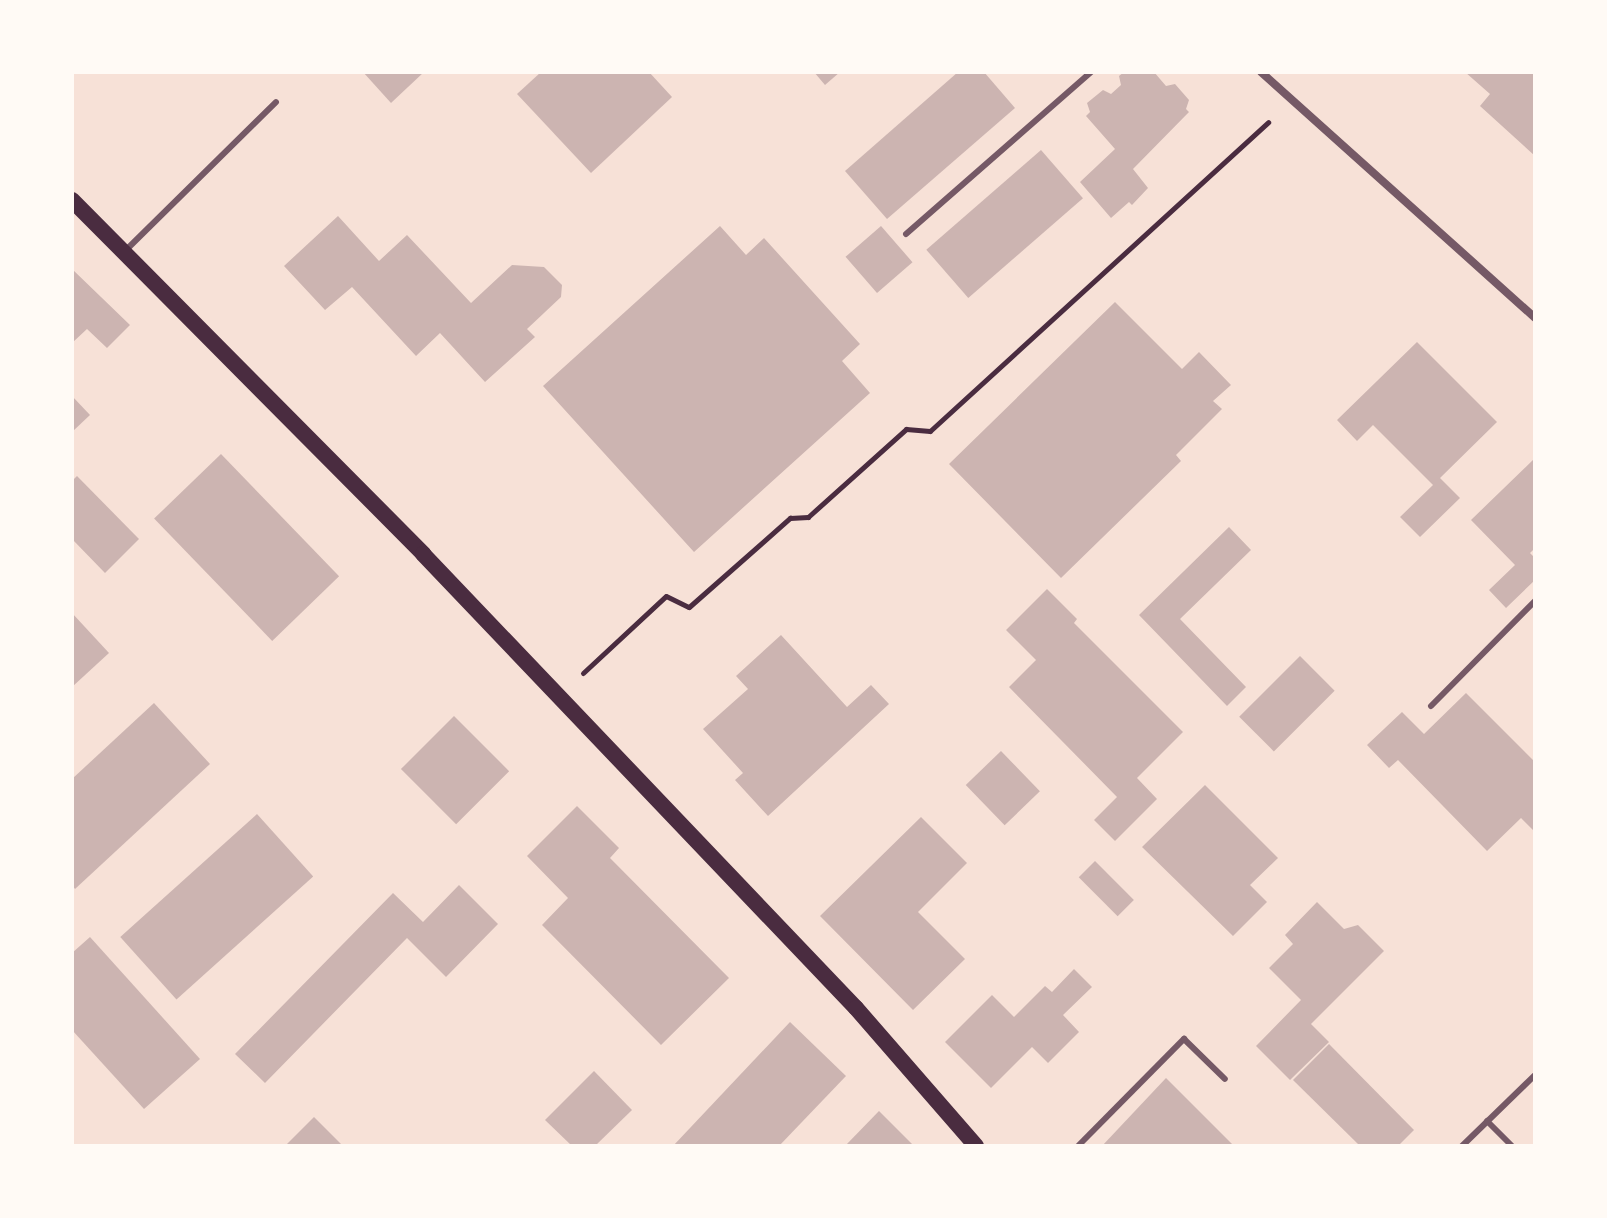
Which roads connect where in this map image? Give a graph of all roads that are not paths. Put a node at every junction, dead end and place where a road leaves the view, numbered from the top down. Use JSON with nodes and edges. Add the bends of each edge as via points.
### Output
{"nodes":[{"id":1,"x":1091,"y":72,"type":"edge"},
{"id":2,"x":1261,"y":72,"type":"edge"},
{"id":3,"x":276,"y":102,"type":"dead end"},
{"id":4,"x":72,"y":200,"type":"edge"},
{"id":5,"x":906,"y":234,"type":"dead end"},
{"id":6,"x":125,"y":251,"type":"junction"},
{"id":7,"x":1535,"y":318,"type":"edge"},
{"id":8,"x":1535,"y":601,"type":"edge"},
{"id":9,"x":1431,"y":706,"type":"dead end"},
{"id":10,"x":1535,"y":1075,"type":"edge"},
{"id":11,"x":1225,"y":1079,"type":"dead end"},
{"id":12,"x":1487,"y":1121,"type":"junction"},
{"id":13,"x":976,"y":1146,"type":"edge"},
{"id":14,"x":1078,"y":1146,"type":"edge"},
{"id":15,"x":1462,"y":1146,"type":"edge"},
{"id":16,"x":1512,"y":1146,"type":"edge"}],
"edges":[{"from":1,"to":5,"type":"lane"},
{"from":2,"to":7,"type":"street"},
{"from":3,"to":6,"type":"lane"},
{"from":4,"to":6,"type":"main road"},
{"from":6,"to":13,"type":"main road","via":[[381,510],[856,1008]]},
{"from":8,"to":9,"type":"lane"},
{"from":10,"to":12,"type":"lane"},
{"from":11,"to":14,"type":"lane","via":[[1184,1039]]},
{"from":12,"to":15,"type":"lane"},
{"from":12,"to":16,"type":"lane"}]}
